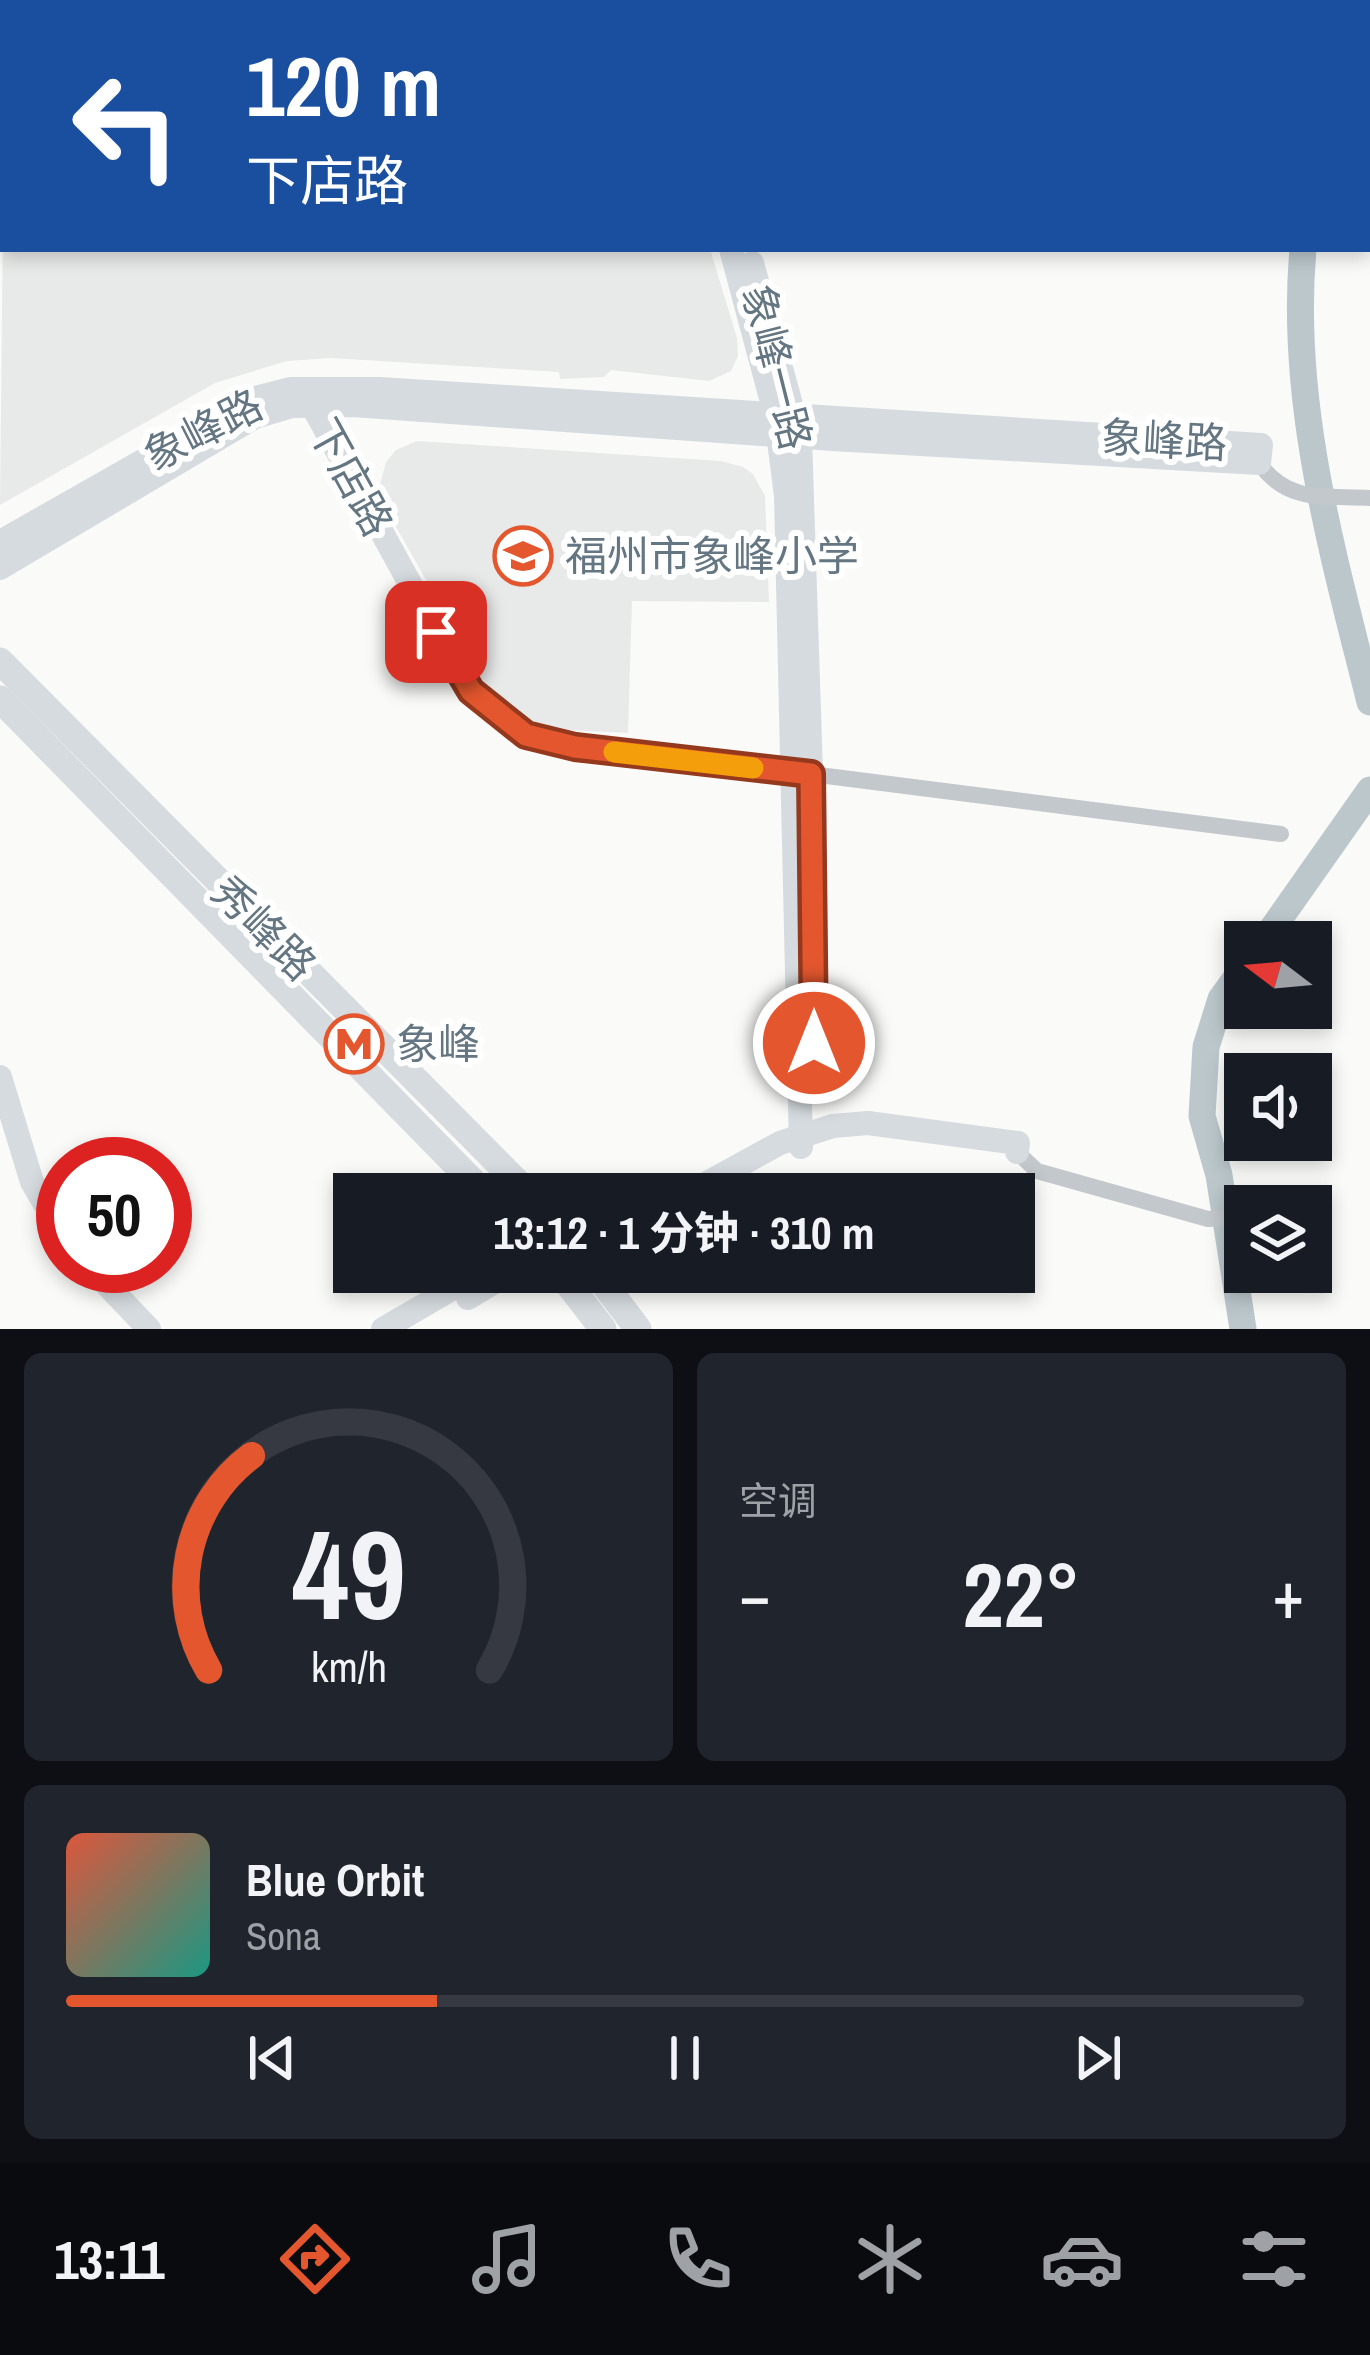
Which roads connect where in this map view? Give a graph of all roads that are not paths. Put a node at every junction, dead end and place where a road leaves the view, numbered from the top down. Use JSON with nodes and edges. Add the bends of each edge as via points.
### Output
{"nodes":[{"id":1,"x":731,"y":252,"type":"edge"},
{"id":2,"x":749,"y":252,"type":"edge"},
{"id":3,"x":307,"y":397,"type":"junction"},
{"id":4,"x":787,"y":427,"type":"junction"},
{"id":5,"x":1259,"y":463,"type":"joint"},
{"id":6,"x":1370,"y":498,"type":"edge"},
{"id":7,"x":0,"y":542,"type":"edge"},
{"id":8,"x":0,"y":568,"type":"edge"},
{"id":9,"x":0,"y":661,"type":"edge"},
{"id":10,"x":0,"y":699,"type":"edge"},
{"id":11,"x":803,"y":773,"type":"junction"},
{"id":12,"x":1280,"y":834,"type":"dead end"},
{"id":13,"x":0,"y":1077,"type":"edge"},
{"id":14,"x":809,"y":1138,"type":"junction"},
{"id":15,"x":1017,"y":1152,"type":"joint"},
{"id":16,"x":24,"y":1161,"type":"junction"},
{"id":17,"x":0,"y":1173,"type":"edge"},
{"id":18,"x":464,"y":1173,"type":"edge"},
{"id":19,"x":508,"y":1173,"type":"edge"},
{"id":20,"x":724,"y":1173,"type":"edge"},
{"id":21,"x":748,"y":1173,"type":"edge"},
{"id":22,"x":36,"y":1183,"type":"edge"},
{"id":23,"x":1224,"y":1219,"type":"edge"},
{"id":24,"x":114,"y":1293,"type":"edge"},
{"id":25,"x":445,"y":1293,"type":"edge"},
{"id":26,"x":475,"y":1293,"type":"edge"},
{"id":27,"x":575,"y":1293,"type":"edge"},
{"id":28,"x":611,"y":1293,"type":"edge"},
{"id":29,"x":149,"y":1329,"type":"edge"},
{"id":30,"x":383,"y":1329,"type":"edge"},
{"id":31,"x":414,"y":1329,"type":"edge"},
{"id":32,"x":603,"y":1329,"type":"edge"},
{"id":33,"x":638,"y":1329,"type":"edge"}],
"edges":[{"from":1,"to":4,"type":"main road","name":"象峰一路"},
{"from":2,"to":4,"type":"main road","name":"象峰一路"},
{"from":3,"to":4,"type":"main road","name":"象峰路","via":[[380,389]]},
{"from":3,"to":7,"type":"main road","name":"象峰路","via":[[264,394],[229,410]]},
{"from":3,"to":8,"type":"main road","name":"象峰路","via":[[225,431]]},
{"from":3,"to":11,"type":"main road","name":"下店路","via":[[457,670],[498,717],[562,745]]},
{"from":4,"to":5,"type":"main road","name":"象峰路"},
{"from":4,"to":11,"type":"main road","name":"象峰一路"},
{"from":5,"to":6,"type":"street","via":[[1283,488],[1307,498]]},
{"from":9,"to":19,"type":"main road","name":"秀峰路"},
{"from":10,"to":18,"type":"main road"},
{"from":11,"to":12,"type":"street"},
{"from":11,"to":14,"type":"main road","name":"象峰一路"},
{"from":13,"to":16,"type":"main road"},
{"from":14,"to":15,"type":"main road","via":[[868,1133]]},
{"from":14,"to":20,"type":"main road"},
{"from":14,"to":21,"type":"main road"},
{"from":15,"to":23,"type":"street","via":[[1037,1171]]},
{"from":16,"to":17,"type":"main road"},
{"from":16,"to":22,"type":"main road"},
{"from":24,"to":29,"type":"main road"},
{"from":25,"to":30,"type":"main road"},
{"from":26,"to":31,"type":"main road"},
{"from":27,"to":32,"type":"main road"},
{"from":28,"to":33,"type":"main road"}]}
